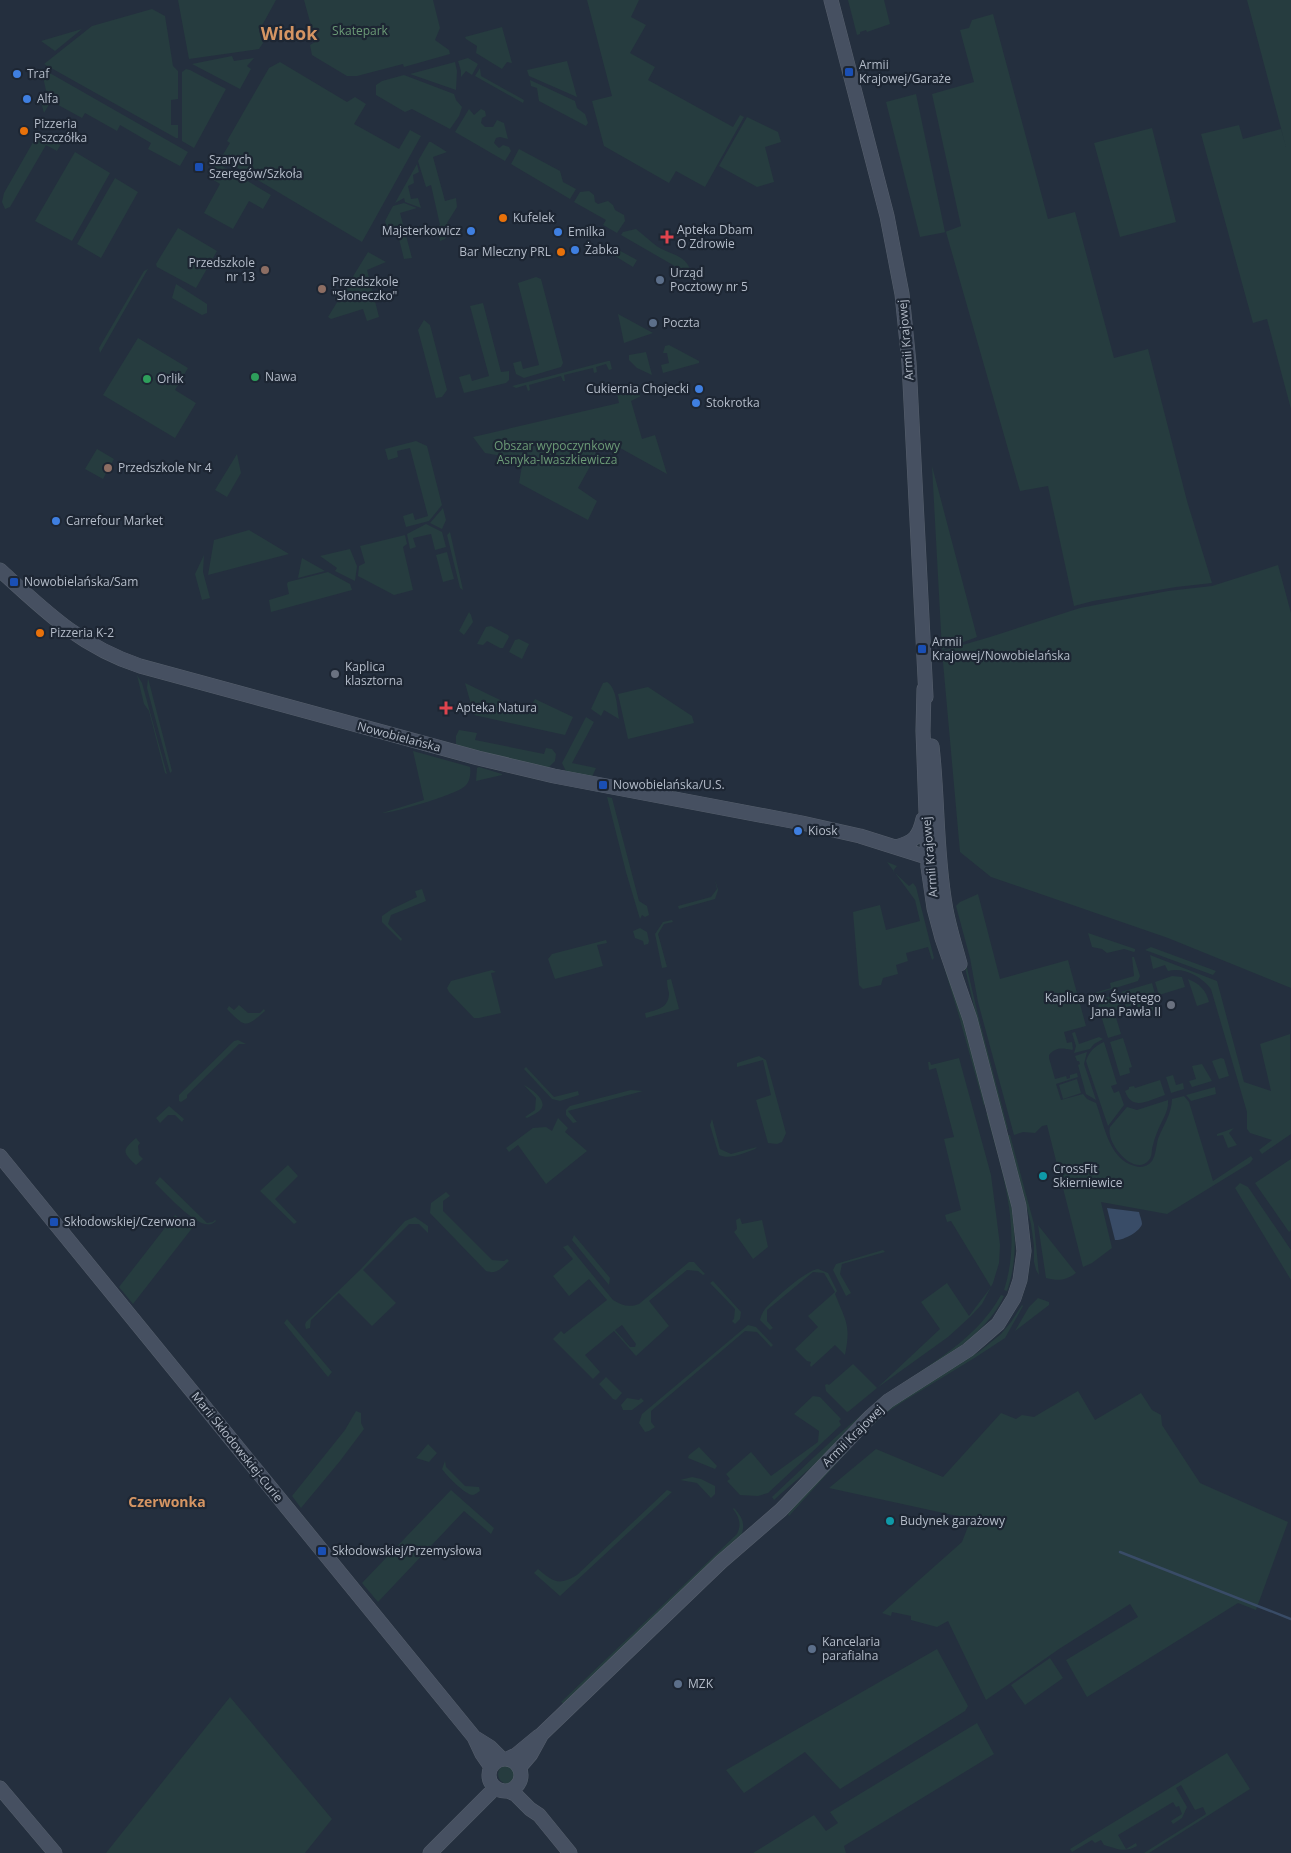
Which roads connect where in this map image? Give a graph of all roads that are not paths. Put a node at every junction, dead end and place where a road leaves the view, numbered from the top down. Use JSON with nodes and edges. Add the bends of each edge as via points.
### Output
{"nodes":[{"id":1,"x":831,"y":0,"type":"edge"},
{"id":2,"x":0,"y":570,"type":"edge"},
{"id":3,"x":924,"y":689,"type":"junction"},
{"id":4,"x":926,"y":806,"type":"junction"},
{"id":5,"x":830,"y":831,"type":"junction"},
{"id":6,"x":896,"y":848,"type":"junction"},
{"id":7,"x":934,"y":864,"type":"junction"},
{"id":8,"x":0,"y":1156,"type":"edge"},
{"id":9,"x":542,"y":1734,"type":"junction"},
{"id":10,"x":474,"y":1736,"type":"junction"},
{"id":11,"x":505,"y":1759,"type":"junction"},
{"id":12,"x":491,"y":1767,"type":"junction"},
{"id":13,"x":520,"y":1773,"type":"junction"},
{"id":14,"x":0,"y":1788,"type":"edge"},
{"id":15,"x":501,"y":1789,"type":"junction"},
{"id":16,"x":539,"y":1814,"type":"junction"},
{"id":17,"x":55,"y":1853,"type":"edge"},
{"id":18,"x":430,"y":1853,"type":"edge"},
{"id":19,"x":570,"y":1853,"type":"edge"}],
"edges":[{"from":1,"to":3,"type":"street","name":"Armii Krajowej","via":[[887,216],[902,294],[909,363]]},
{"from":2,"to":5,"type":"street","name":"Nowobielańska","via":[[78,637],[140,666],[528,770]]},
{"from":3,"to":4,"type":"street","name":"Armii Krajowej"},
{"from":3,"to":7,"type":"street","name":"Armii Krajowej","via":[[934,771]]},
{"from":4,"to":6,"type":"street","via":[[916,838]]},
{"from":4,"to":7,"type":"street","name":"Armii Krajowej"},
{"from":5,"to":6,"type":"street","name":"Nowobielańska","via":[[860,836]]},
{"from":5,"to":7,"type":"street","name":"Nowobielańska","via":[[863,845]]},
{"from":6,"to":7,"type":"street","name":"Nowobielańska"},
{"from":7,"to":9,"type":"street","name":"Armii Krajowej","via":[[934,908],[970,1020],[1023,1233],[1022,1272],[1009,1307],[998,1324],[968,1350],[888,1401],[871,1416],[781,1510],[721,1562]]},
{"from":8,"to":10,"type":"street","name":"Marii Skłodowskiej-Curie"},
{"from":9,"to":11,"type":"street"},
{"from":9,"to":13,"type":"street","name":"Armii Krajowej"},
{"from":10,"to":11,"type":"street","name":"Marii Skłodowskiej-Curie"},
{"from":10,"to":12,"type":"street","name":"Marii Skłodowskiej-Curie"},
{"from":11,"to":12,"type":"street"},
{"from":11,"to":13,"type":"street","via":[[512,1760]]},
{"from":12,"to":15,"type":"street","via":[[489,1777]]},
{"from":13,"to":15,"type":"street","via":[[516,1786]]},
{"from":13,"to":16,"type":"street"},
{"from":14,"to":17,"type":"street"},
{"from":15,"to":16,"type":"street","via":[[515,1794]]},
{"from":15,"to":18,"type":"street"},
{"from":16,"to":19,"type":"street"}]}
